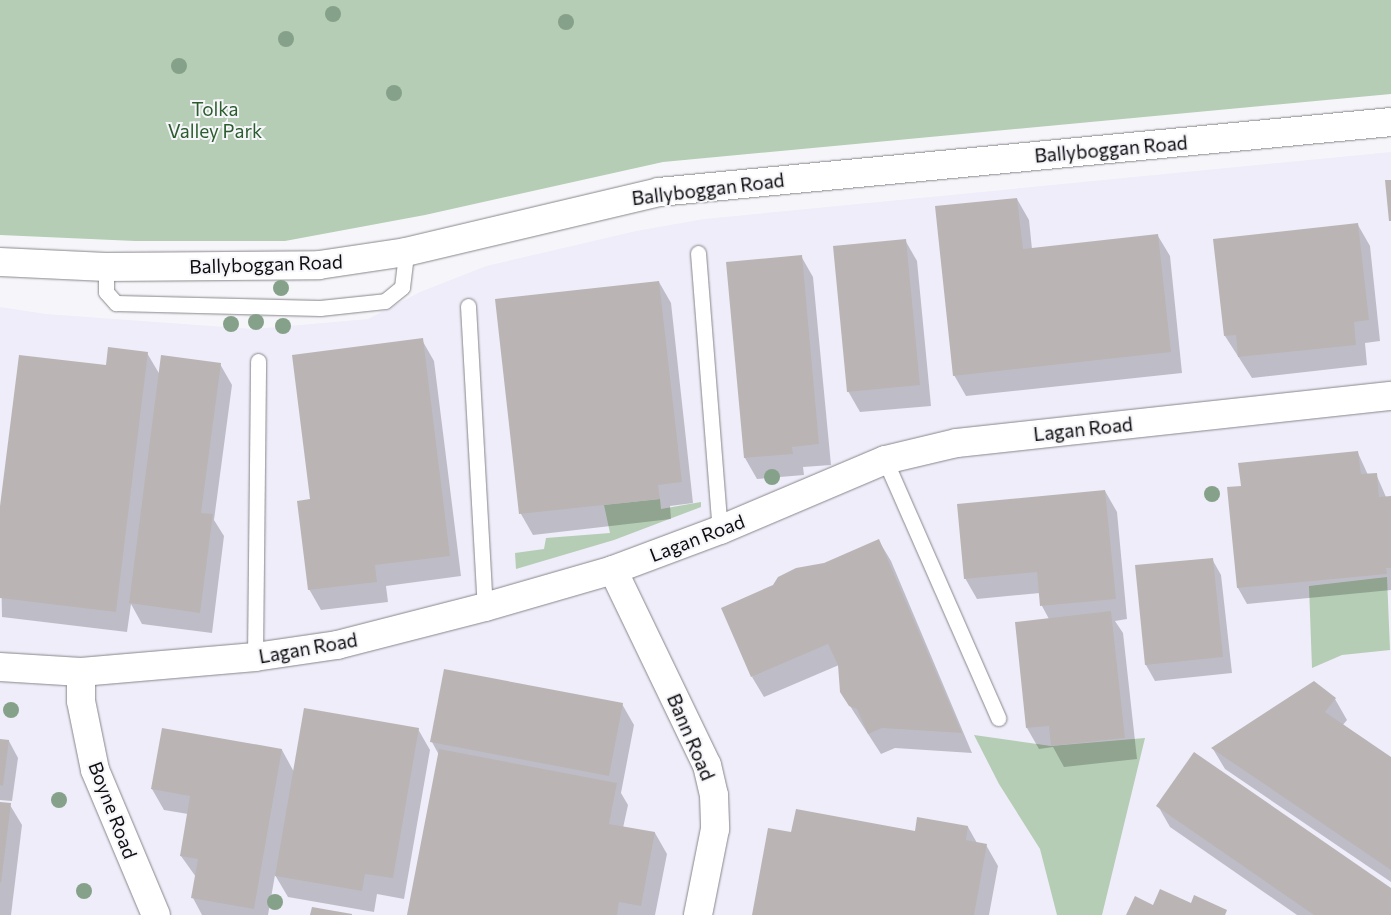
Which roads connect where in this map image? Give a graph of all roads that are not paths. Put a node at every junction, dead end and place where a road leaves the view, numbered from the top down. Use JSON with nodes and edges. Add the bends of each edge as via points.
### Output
{"nodes":[{"id":1,"x":1391,"y":122,"type":"edge"},
{"id":2,"x":406,"y":252,"type":"junction"},
{"id":3,"x":698,"y":253,"type":"dead end"},
{"id":4,"x":0,"y":262,"type":"edge"},
{"id":5,"x":106,"y":267,"type":"junction"},
{"id":6,"x":468,"y":306,"type":"dead end"},
{"id":7,"x":258,"y":362,"type":"dead end"},
{"id":8,"x":1391,"y":396,"type":"edge"},
{"id":9,"x":885,"y":460,"type":"junction"},
{"id":10,"x":720,"y":530,"type":"junction"},
{"id":11,"x":613,"y":570,"type":"junction"},
{"id":12,"x":486,"y":607,"type":"junction"},
{"id":13,"x":255,"y":657,"type":"junction"},
{"id":14,"x":0,"y":667,"type":"edge"},
{"id":15,"x":81,"y":672,"type":"junction"},
{"id":16,"x":998,"y":718,"type":"dead end"},
{"id":17,"x":156,"y":915,"type":"edge"},
{"id":18,"x":698,"y":915,"type":"edge"}],
"edges":[{"from":1,"to":2,"type":"street","name":"Ballyboggan Road","via":[[659,192]]},
{"from":2,"to":5,"type":"street","name":"Ballyboggan Road","via":[[319,265]]},
{"from":2,"to":5,"type":"lane","via":[[402,287],[385,300],[320,308],[116,303],[106,292]]},
{"from":3,"to":10,"type":"lane"},
{"from":4,"to":5,"type":"street","name":"Ballyboggan Road"},
{"from":6,"to":12,"type":"lane"},
{"from":7,"to":13,"type":"lane"},
{"from":8,"to":9,"type":"street","name":"Lagan Road","via":[[957,443]]},
{"from":9,"to":10,"type":"street","name":"Lagan Road"},
{"from":9,"to":16,"type":"lane"},
{"from":10,"to":11,"type":"street","name":"Lagan Road"},
{"from":11,"to":12,"type":"street","name":"Lagan Road"},
{"from":11,"to":18,"type":"street","name":"Bann Road","via":[[707,765],[714,795],[715,829]]},
{"from":12,"to":13,"type":"street","name":"Lagan Road","via":[[337,645]]},
{"from":13,"to":15,"type":"street","name":"Lagan Road"},
{"from":14,"to":15,"type":"street","name":"Lagan Road"},
{"from":15,"to":17,"type":"street","name":"Boyne Road","via":[[81,702],[95,770]]}]}
